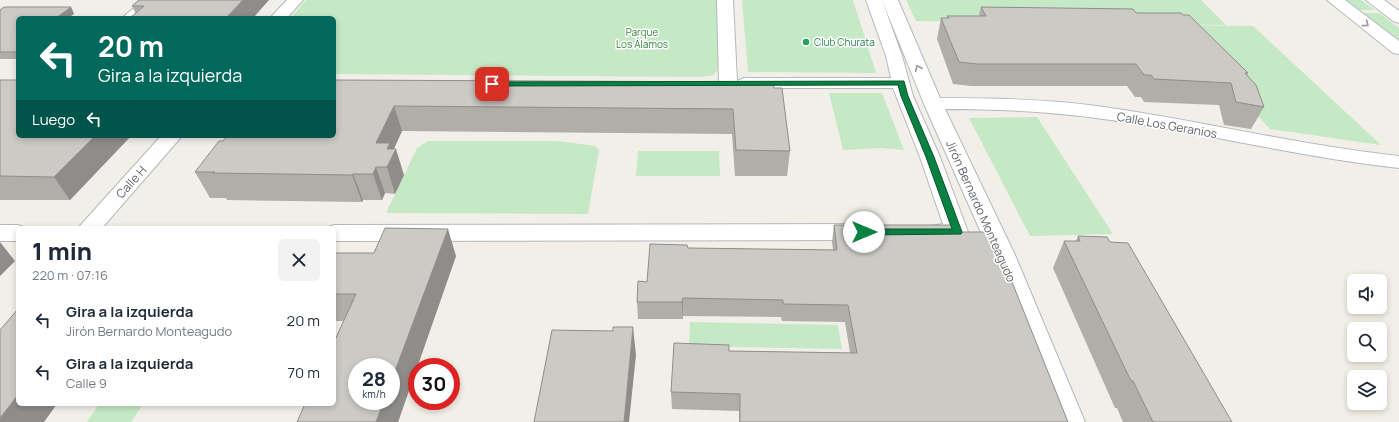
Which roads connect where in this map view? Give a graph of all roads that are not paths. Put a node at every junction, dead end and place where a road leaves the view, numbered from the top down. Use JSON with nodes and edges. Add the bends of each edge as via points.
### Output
{"nodes":[{"id":1,"x":152,"y":0,"type":"edge"},
{"id":2,"x":295,"y":0,"type":"edge"},
{"id":3,"x":725,"y":0,"type":"edge"},
{"id":4,"x":874,"y":0,"type":"edge"},
{"id":5,"x":890,"y":0,"type":"edge"},
{"id":6,"x":1335,"y":0,"type":"edge"},
{"id":7,"x":1374,"y":0,"type":"edge"},
{"id":8,"x":132,"y":16,"type":"edge"},
{"id":9,"x":280,"y":16,"type":"edge"},
{"id":10,"x":1399,"y":18,"type":"edge"},
{"id":11,"x":1399,"y":49,"type":"edge"},
{"id":12,"x":901,"y":83,"type":"junction"},
{"id":13,"x":933,"y":104,"type":"junction"},
{"id":14,"x":170,"y":138,"type":"edge"},
{"id":15,"x":1399,"y":162,"type":"edge"},
{"id":16,"x":91,"y":226,"type":"edge"},
{"id":17,"x":887,"y":232,"type":"edge"},
{"id":18,"x":911,"y":232,"type":"edge"},
{"id":19,"x":0,"y":233,"type":"edge"},
{"id":20,"x":16,"y":233,"type":"edge"},
{"id":21,"x":336,"y":233,"type":"edge"},
{"id":22,"x":1071,"y":422,"type":"edge"}],
"edges":[{"from":1,"to":8,"type":"street"},
{"from":2,"to":9,"type":"street"},
{"from":3,"to":12,"type":"street","via":[[720,84]]},
{"from":4,"to":12,"type":"street","name":"Jirón Bernardo Monteagudo"},
{"from":13,"to":5,"type":"street","name":"Jirón Bernardo Monteagudo","one_way":true},
{"from":6,"to":11,"type":"street","one_way":true},
{"from":7,"to":10,"type":"street"},
{"from":12,"to":18,"type":"street","name":"Jirón Bernardo Monteagudo","via":[[957,232]]},
{"from":13,"to":15,"type":"street","name":"Calle Los Geranios","via":[[1031,106],[1097,112],[1286,147]]},
{"from":13,"to":22,"type":"street","name":"Jirón Bernardo Monteagudo","via":[[1002,255]]},
{"from":14,"to":16,"type":"street","name":"Calle H"},
{"from":17,"to":21,"type":"street"},
{"from":19,"to":20,"type":"street"}]}
